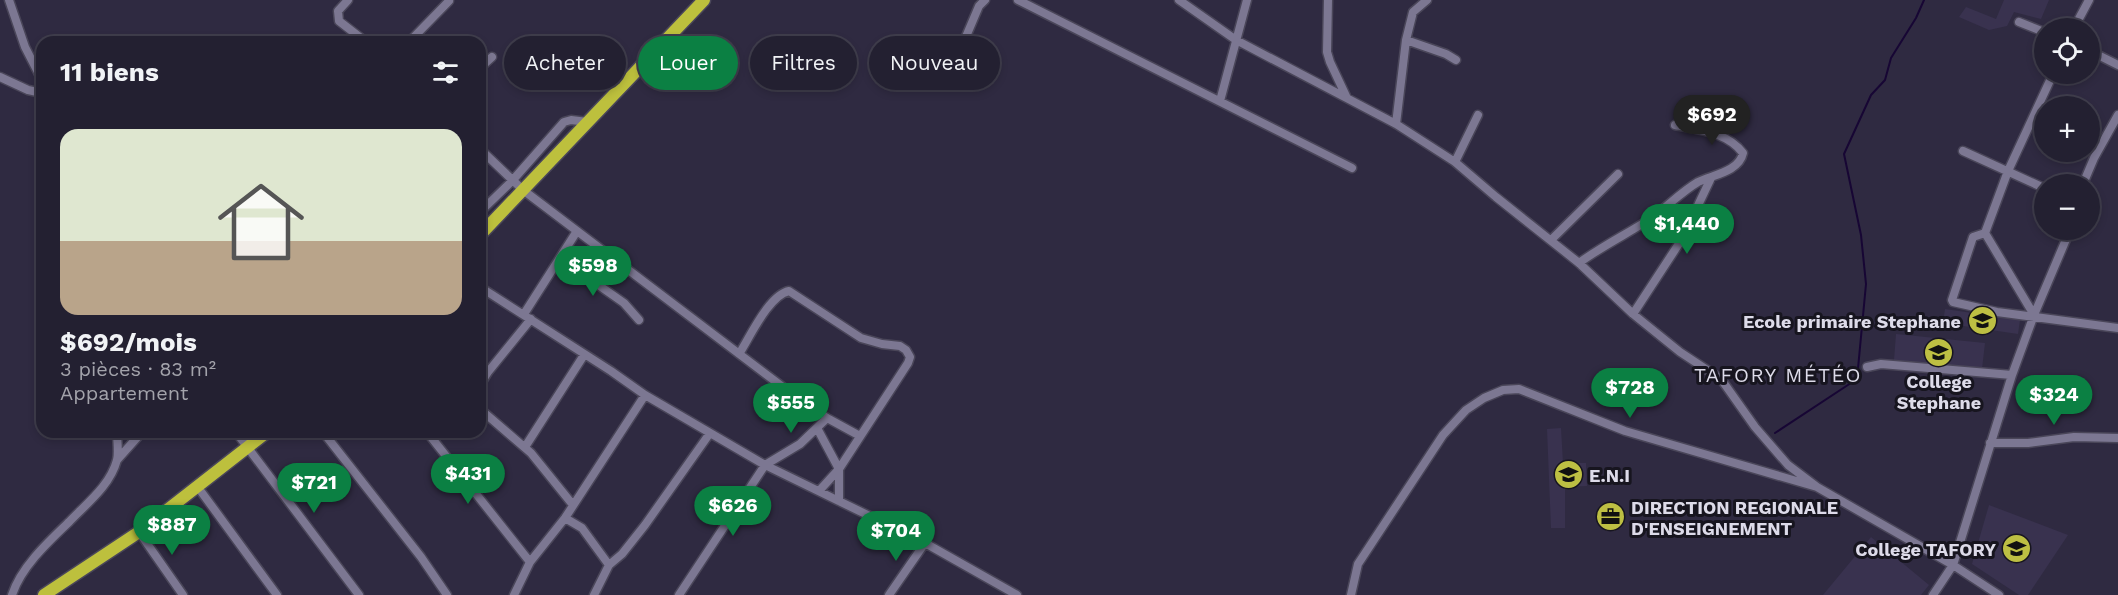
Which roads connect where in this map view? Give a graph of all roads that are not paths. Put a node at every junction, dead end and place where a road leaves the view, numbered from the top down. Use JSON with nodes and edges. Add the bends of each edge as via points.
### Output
{"nodes":[{"id":1,"x":9,"y":0,"type":"edge"},
{"id":2,"x":348,"y":0,"type":"edge"},
{"id":3,"x":704,"y":0,"type":"edge"},
{"id":4,"x":985,"y":0,"type":"edge"},
{"id":5,"x":1018,"y":0,"type":"edge"},
{"id":6,"x":1179,"y":0,"type":"edge"},
{"id":7,"x":1247,"y":0,"type":"edge"},
{"id":8,"x":1328,"y":0,"type":"edge"},
{"id":9,"x":1427,"y":0,"type":"edge"},
{"id":10,"x":2089,"y":0,"type":"edge"},
{"id":11,"x":449,"y":1,"type":"edge"},
{"id":12,"x":2079,"y":18,"type":"edge"},
{"id":13,"x":2019,"y":22,"type":"dead end"},
{"id":14,"x":2034,"y":28,"type":"edge"},
{"id":15,"x":358,"y":36,"type":"edge"},
{"id":16,"x":415,"y":36,"type":"edge"},
{"id":17,"x":966,"y":36,"type":"edge"},
{"id":18,"x":1236,"y":40,"type":"junction"},
{"id":19,"x":1406,"y":40,"type":"junction"},
{"id":20,"x":2100,"y":56,"type":"edge"},
{"id":21,"x":492,"y":57,"type":"dead end"},
{"id":22,"x":1456,"y":60,"type":"dead end"},
{"id":23,"x":486,"y":62,"type":"edge"},
{"id":24,"x":2118,"y":65,"type":"edge"},
{"id":25,"x":36,"y":68,"type":"edge"},
{"id":26,"x":0,"y":77,"type":"edge"},
{"id":27,"x":2048,"y":84,"type":"edge"},
{"id":28,"x":36,"y":92,"type":"edge"},
{"id":29,"x":1347,"y":97,"type":"junction"},
{"id":30,"x":1220,"y":101,"type":"junction"},
{"id":31,"x":1478,"y":115,"type":"dead end"},
{"id":32,"x":2118,"y":116,"type":"edge"},
{"id":33,"x":588,"y":122,"type":"junction"},
{"id":34,"x":1396,"y":124,"type":"junction"},
{"id":35,"x":1676,"y":124,"type":"dead end"},
{"id":36,"x":1963,"y":151,"type":"dead end"},
{"id":37,"x":486,"y":154,"type":"edge"},
{"id":38,"x":1455,"y":162,"type":"junction"},
{"id":39,"x":1352,"y":168,"type":"dead end"},
{"id":40,"x":2008,"y":171,"type":"junction"},
{"id":41,"x":1618,"y":174,"type":"dead end"},
{"id":42,"x":2088,"y":174,"type":"edge"},
{"id":43,"x":1711,"y":178,"type":"junction"},
{"id":44,"x":512,"y":181,"type":"junction"},
{"id":45,"x":2034,"y":183,"type":"edge"},
{"id":46,"x":523,"y":190,"type":"junction"},
{"id":47,"x":486,"y":206,"type":"edge"},
{"id":48,"x":486,"y":229,"type":"edge"},
{"id":49,"x":577,"y":231,"type":"junction"},
{"id":50,"x":1985,"y":233,"type":"junction"},
{"id":51,"x":1551,"y":240,"type":"junction"},
{"id":52,"x":2066,"y":240,"type":"edge"},
{"id":53,"x":560,"y":258,"type":"junction"},
{"id":54,"x":1580,"y":263,"type":"junction"},
{"id":55,"x":486,"y":291,"type":"edge"},
{"id":56,"x":1634,"y":314,"type":"junction"},
{"id":57,"x":2034,"y":315,"type":"junction"},
{"id":58,"x":528,"y":317,"type":"junction"},
{"id":59,"x":639,"y":320,"type":"dead end"},
{"id":60,"x":2118,"y":328,"type":"edge"},
{"id":61,"x":739,"y":354,"type":"junction"},
{"id":62,"x":584,"y":355,"type":"junction"},
{"id":63,"x":1867,"y":367,"type":"dead end"},
{"id":64,"x":486,"y":375,"type":"edge"},
{"id":65,"x":2012,"y":375,"type":"junction"},
{"id":66,"x":645,"y":395,"type":"junction"},
{"id":67,"x":486,"y":414,"type":"edge"},
{"id":68,"x":827,"y":418,"type":"junction"},
{"id":69,"x":817,"y":428,"type":"junction"},
{"id":70,"x":710,"y":433,"type":"junction"},
{"id":71,"x":860,"y":436,"type":"junction"},
{"id":72,"x":117,"y":438,"type":"edge"},
{"id":73,"x":137,"y":438,"type":"edge"},
{"id":74,"x":241,"y":438,"type":"edge"},
{"id":75,"x":260,"y":438,"type":"edge"},
{"id":76,"x":328,"y":438,"type":"edge"},
{"id":77,"x":432,"y":438,"type":"edge"},
{"id":78,"x":2118,"y":438,"type":"edge"},
{"id":79,"x":1990,"y":443,"type":"junction"},
{"id":80,"x":525,"y":447,"type":"junction"},
{"id":81,"x":249,"y":448,"type":"junction"},
{"id":82,"x":117,"y":460,"type":"junction"},
{"id":83,"x":765,"y":465,"type":"junction"},
{"id":84,"x":839,"y":469,"type":"junction"},
{"id":85,"x":197,"y":486,"type":"junction"},
{"id":86,"x":1817,"y":487,"type":"junction"},
{"id":87,"x":819,"y":492,"type":"junction"},
{"id":88,"x":838,"y":501,"type":"junction"},
{"id":89,"x":573,"y":505,"type":"junction"},
{"id":90,"x":565,"y":518,"type":"junction"},
{"id":91,"x":139,"y":531,"type":"junction"},
{"id":92,"x":925,"y":543,"type":"junction"},
{"id":93,"x":530,"y":562,"type":"junction"},
{"id":94,"x":609,"y":565,"type":"junction"},
{"id":95,"x":1953,"y":565,"type":"junction"},
{"id":96,"x":12,"y":595,"type":"edge"},
{"id":97,"x":44,"y":595,"type":"edge"},
{"id":98,"x":183,"y":595,"type":"edge"},
{"id":99,"x":277,"y":595,"type":"edge"},
{"id":100,"x":358,"y":595,"type":"edge"},
{"id":101,"x":447,"y":595,"type":"edge"},
{"id":102,"x":514,"y":595,"type":"edge"},
{"id":103,"x":594,"y":595,"type":"edge"},
{"id":104,"x":679,"y":595,"type":"edge"},
{"id":105,"x":889,"y":595,"type":"edge"},
{"id":106,"x":1017,"y":595,"type":"edge"},
{"id":107,"x":1351,"y":595,"type":"edge"},
{"id":108,"x":1933,"y":595,"type":"edge"},
{"id":109,"x":2000,"y":595,"type":"edge"}],
"edges":[{"from":1,"to":25,"type":"street"},
{"from":2,"to":15,"type":"street","via":[[338,11],[339,21]]},
{"from":3,"to":33,"type":"highway"},
{"from":4,"to":17,"type":"street"},
{"from":5,"to":30,"type":"street"},
{"from":6,"to":18,"type":"street"},
{"from":7,"to":18,"type":"street"},
{"from":8,"to":29,"type":"street","via":[[1327,52]]},
{"from":9,"to":19,"type":"street","via":[[1413,12]]},
{"from":10,"to":12,"type":"street"},
{"from":11,"to":16,"type":"street"},
{"from":13,"to":14,"type":"street"},
{"from":18,"to":29,"type":"street"},
{"from":18,"to":30,"type":"street"},
{"from":19,"to":22,"type":"street"},
{"from":19,"to":34,"type":"street"},
{"from":20,"to":24,"type":"street"},
{"from":21,"to":23,"type":"street"},
{"from":26,"to":28,"type":"street"},
{"from":27,"to":40,"type":"street"},
{"from":29,"to":34,"type":"street"},
{"from":30,"to":39,"type":"street"},
{"from":31,"to":38,"type":"street"},
{"from":32,"to":42,"type":"street"},
{"from":33,"to":44,"type":"street","via":[[564,122]]},
{"from":33,"to":46,"type":"highway"},
{"from":34,"to":38,"type":"street"},
{"from":35,"to":43,"type":"street","via":[[1718,134],[1743,153],[1742,159]]},
{"from":36,"to":40,"type":"street"},
{"from":37,"to":44,"type":"street"},
{"from":38,"to":51,"type":"street"},
{"from":40,"to":45,"type":"street"},
{"from":40,"to":50,"type":"street"},
{"from":41,"to":51,"type":"street"},
{"from":43,"to":54,"type":"street","via":[[1699,182]]},
{"from":43,"to":56,"type":"street","via":[[1682,239]]},
{"from":44,"to":46,"type":"street"},
{"from":44,"to":47,"type":"street"},
{"from":46,"to":48,"type":"highway"},
{"from":46,"to":49,"type":"street"},
{"from":49,"to":53,"type":"street"},
{"from":49,"to":61,"type":"street"},
{"from":50,"to":57,"type":"street"},
{"from":50,"to":57,"type":"street","via":[[1973,237],[1953,302]]},
{"from":51,"to":54,"type":"street"},
{"from":52,"to":57,"type":"street"},
{"from":53,"to":58,"type":"street"},
{"from":53,"to":59,"type":"street","via":[[624,303]]},
{"from":54,"to":56,"type":"street"},
{"from":55,"to":58,"type":"street"},
{"from":56,"to":86,"type":"street","via":[[1721,379],[1788,465]]},
{"from":57,"to":60,"type":"street"},
{"from":57,"to":65,"type":"street"},
{"from":58,"to":62,"type":"street"},
{"from":58,"to":64,"type":"street"},
{"from":61,"to":68,"type":"street"},
{"from":61,"to":71,"type":"street","via":[[770,304],[789,291],[861,338],[906,350],[908,363]]},
{"from":62,"to":66,"type":"street"},
{"from":62,"to":80,"type":"street"},
{"from":63,"to":65,"type":"street","via":[[1881,364]]},
{"from":65,"to":79,"type":"street"},
{"from":66,"to":70,"type":"street"},
{"from":66,"to":89,"type":"street"},
{"from":67,"to":80,"type":"street"},
{"from":68,"to":69,"type":"street"},
{"from":68,"to":71,"type":"street"},
{"from":69,"to":83,"type":"street","via":[[800,444]]},
{"from":69,"to":84,"type":"street"},
{"from":70,"to":83,"type":"street"},
{"from":70,"to":94,"type":"street","via":[[645,525]]},
{"from":71,"to":84,"type":"street"},
{"from":72,"to":82,"type":"street"},
{"from":73,"to":82,"type":"street"},
{"from":74,"to":81,"type":"street"},
{"from":75,"to":81,"type":"highway"},
{"from":76,"to":101,"type":"street"},
{"from":77,"to":93,"type":"street"},
{"from":78,"to":79,"type":"street"},
{"from":79,"to":95,"type":"street"},
{"from":80,"to":89,"type":"street"},
{"from":81,"to":85,"type":"highway"},
{"from":81,"to":100,"type":"street"},
{"from":82,"to":96,"type":"street","via":[[90,503],[30,563]]},
{"from":83,"to":87,"type":"street"},
{"from":83,"to":104,"type":"street"},
{"from":84,"to":87,"type":"street"},
{"from":84,"to":88,"type":"street"},
{"from":85,"to":91,"type":"highway"},
{"from":85,"to":99,"type":"street"},
{"from":86,"to":95,"type":"street"},
{"from":86,"to":107,"type":"street","via":[[1625,431],[1519,389],[1503,390],[1466,410],[1443,435],[1358,564]]},
{"from":87,"to":88,"type":"street"},
{"from":88,"to":92,"type":"street"},
{"from":89,"to":90,"type":"street"},
{"from":90,"to":93,"type":"street"},
{"from":90,"to":94,"type":"street","via":[[582,528]]},
{"from":91,"to":97,"type":"highway"},
{"from":91,"to":98,"type":"street"},
{"from":92,"to":105,"type":"street"},
{"from":92,"to":106,"type":"street"},
{"from":93,"to":102,"type":"street"},
{"from":94,"to":103,"type":"street"},
{"from":95,"to":108,"type":"street"},
{"from":95,"to":109,"type":"street"}]}
